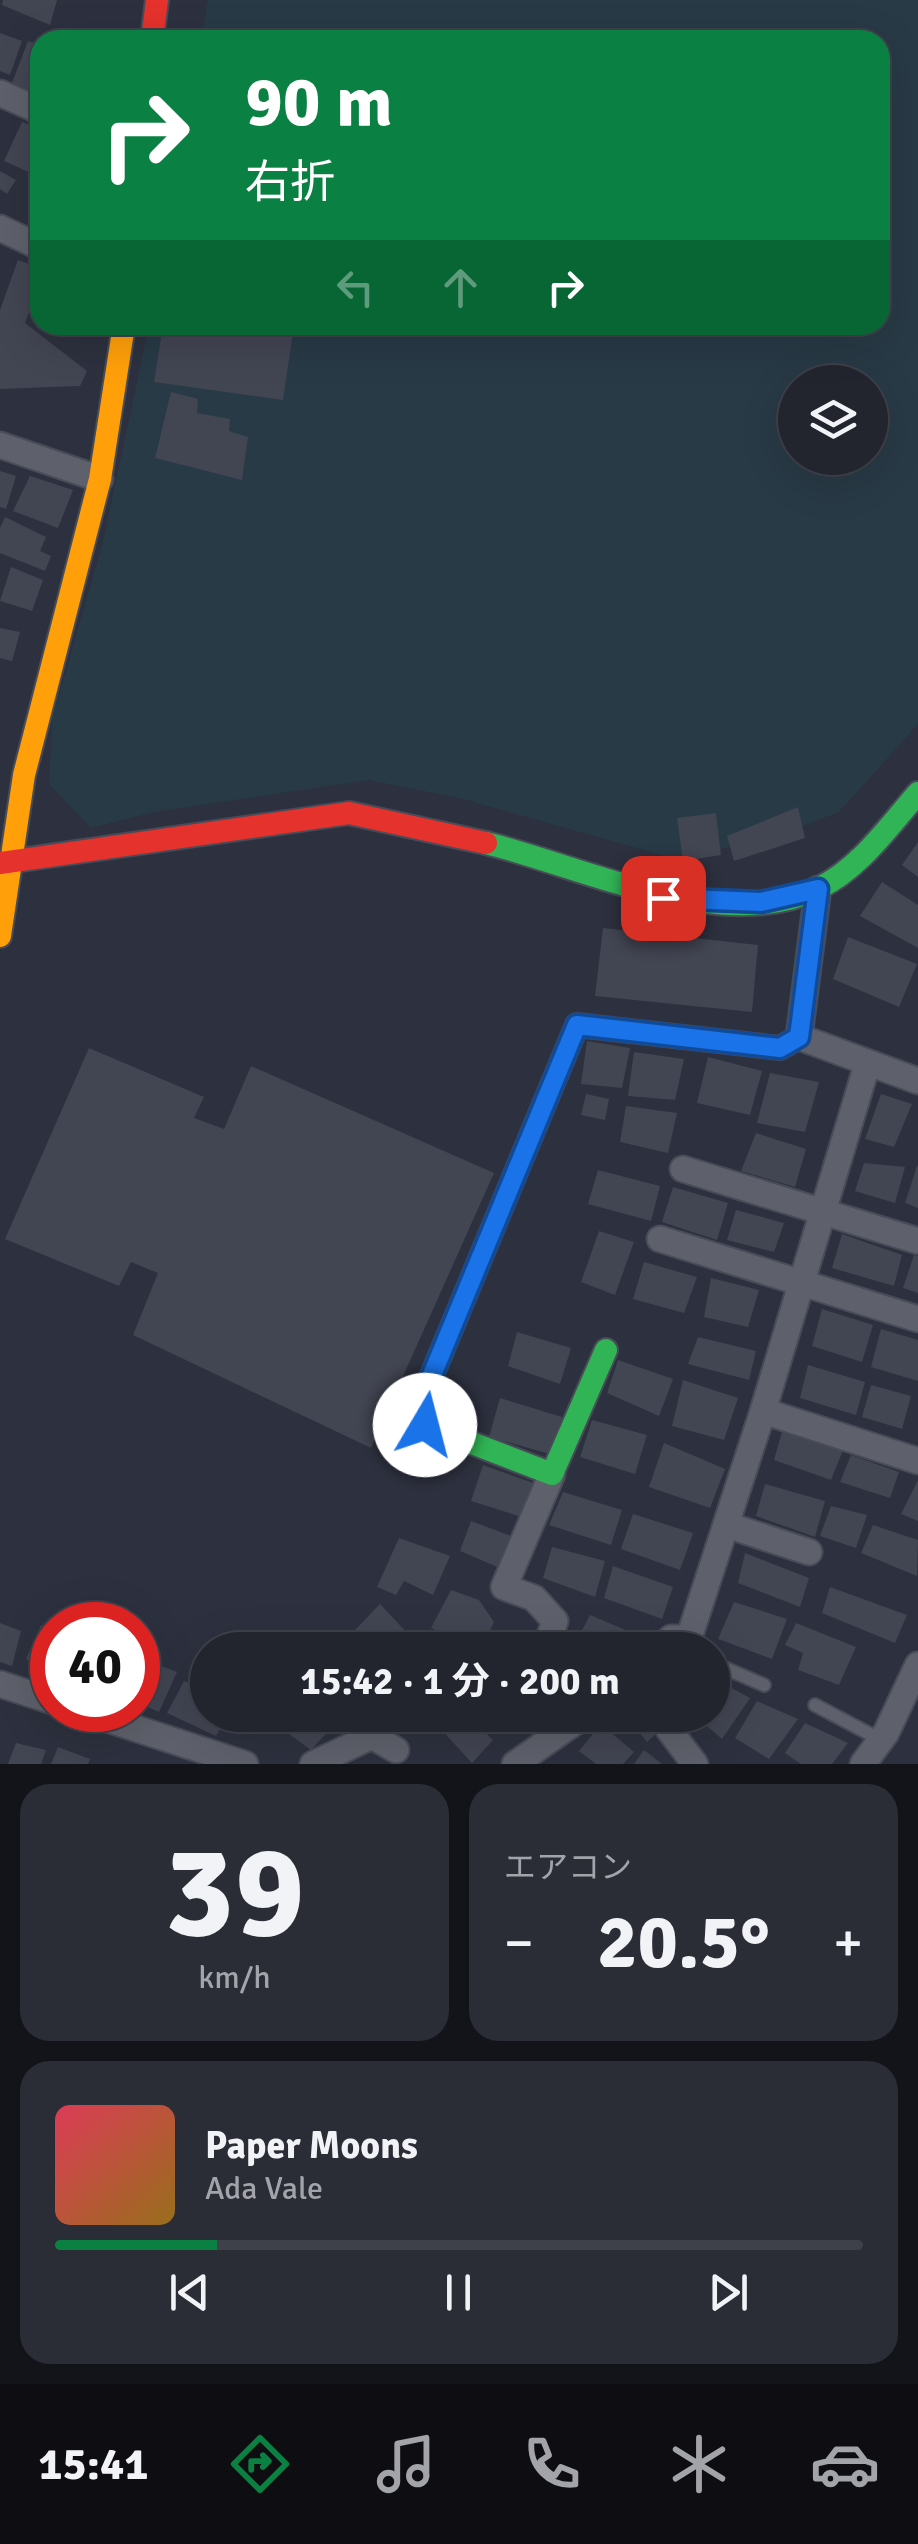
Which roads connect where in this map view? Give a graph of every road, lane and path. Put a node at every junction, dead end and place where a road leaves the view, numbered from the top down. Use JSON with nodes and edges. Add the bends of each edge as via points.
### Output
{"nodes":[{"id":1,"x":157,"y":0,"type":"edge"},
{"id":2,"x":153,"y":30,"type":"edge"},
{"id":3,"x":0,"y":93,"type":"edge"},
{"id":4,"x":30,"y":107,"type":"edge"},
{"id":5,"x":0,"y":228,"type":"edge"},
{"id":6,"x":30,"y":242,"type":"edge"},
{"id":7,"x":122,"y":335,"type":"edge"},
{"id":8,"x":0,"y":444,"type":"edge"},
{"id":9,"x":100,"y":480,"type":"junction"},
{"id":10,"x":918,"y":793,"type":"edge"},
{"id":11,"x":4,"y":864,"type":"edge"},
{"id":12,"x":818,"y":889,"type":"junction"},
{"id":13,"x":0,"y":936,"type":"edge"},
{"id":14,"x":799,"y":1037,"type":"junction"},
{"id":15,"x":867,"y":1065,"type":"junction"},
{"id":16,"x":918,"y":1082,"type":"edge"},
{"id":17,"x":684,"y":1169,"type":"dead end"},
{"id":18,"x":824,"y":1211,"type":"junction"},
{"id":19,"x":660,"y":1240,"type":"dead end"},
{"id":20,"x":918,"y":1241,"type":"edge"},
{"id":21,"x":800,"y":1284,"type":"junction"},
{"id":22,"x":918,"y":1319,"type":"edge"},
{"id":23,"x":606,"y":1350,"type":"dead end"},
{"id":24,"x":763,"y":1411,"type":"junction"},
{"id":25,"x":918,"y":1461,"type":"edge"},
{"id":26,"x":552,"y":1474,"type":"junction"},
{"id":27,"x":727,"y":1525,"type":"junction"},
{"id":28,"x":809,"y":1552,"type":"dead end"},
{"id":29,"x":551,"y":1632,"type":"edge"},
{"id":30,"x":697,"y":1632,"type":"edge"},
{"id":31,"x":918,"y":1665,"type":"edge"},
{"id":32,"x":730,"y":1670,"type":"edge"},
{"id":33,"x":0,"y":1684,"type":"edge"},
{"id":34,"x":764,"y":1685,"type":"dead end"},
{"id":35,"x":30,"y":1694,"type":"edge"},
{"id":36,"x":815,"y":1705,"type":"dead end"},
{"id":37,"x":139,"y":1732,"type":"edge"},
{"id":38,"x":560,"y":1732,"type":"edge"},
{"id":39,"x":671,"y":1732,"type":"edge"},
{"id":40,"x":881,"y":1740,"type":"junction"},
{"id":41,"x":396,"y":1750,"type":"dead end"},
{"id":42,"x":212,"y":1759,"type":"edge"},
{"id":43,"x":245,"y":1764,"type":"edge"},
{"id":44,"x":313,"y":1764,"type":"edge"},
{"id":45,"x":514,"y":1764,"type":"edge"},
{"id":46,"x":695,"y":1764,"type":"edge"},
{"id":47,"x":863,"y":1764,"type":"edge"}],
"edges":[{"from":1,"to":2,"type":"street"},
{"from":3,"to":4,"type":"street"},
{"from":5,"to":6,"type":"street"},
{"from":7,"to":9,"type":"street"},
{"from":8,"to":9,"type":"street"},
{"from":9,"to":11,"type":"street"},
{"from":10,"to":12,"type":"street","via":[[855,863]]},
{"from":11,"to":12,"type":"street","via":[[349,813],[491,844],[663,898],[761,902]]},
{"from":11,"to":13,"type":"street"},
{"from":12,"to":14,"type":"street"},
{"from":14,"to":15,"type":"street"},
{"from":14,"to":26,"type":"street","via":[[780,1048],[577,1025],[425,1392],[425,1425]]},
{"from":15,"to":16,"type":"street"},
{"from":15,"to":18,"type":"street"},
{"from":17,"to":18,"type":"street"},
{"from":18,"to":20,"type":"street"},
{"from":18,"to":21,"type":"street"},
{"from":19,"to":21,"type":"street"},
{"from":21,"to":22,"type":"street"},
{"from":21,"to":24,"type":"street"},
{"from":23,"to":26,"type":"street"},
{"from":24,"to":25,"type":"street"},
{"from":24,"to":27,"type":"street"},
{"from":26,"to":29,"type":"street","via":[[504,1587],[534,1598],[555,1621]]},
{"from":27,"to":28,"type":"street"},
{"from":27,"to":30,"type":"street"},
{"from":31,"to":40,"type":"street"},
{"from":32,"to":34,"type":"lane"},
{"from":33,"to":35,"type":"street"},
{"from":36,"to":40,"type":"lane"},
{"from":37,"to":42,"type":"street"},
{"from":38,"to":45,"type":"street"},
{"from":39,"to":46,"type":"street"},
{"from":40,"to":47,"type":"street"},
{"from":41,"to":44,"type":"street","via":[[372,1736]]},
{"from":42,"to":43,"type":"street"}]}
